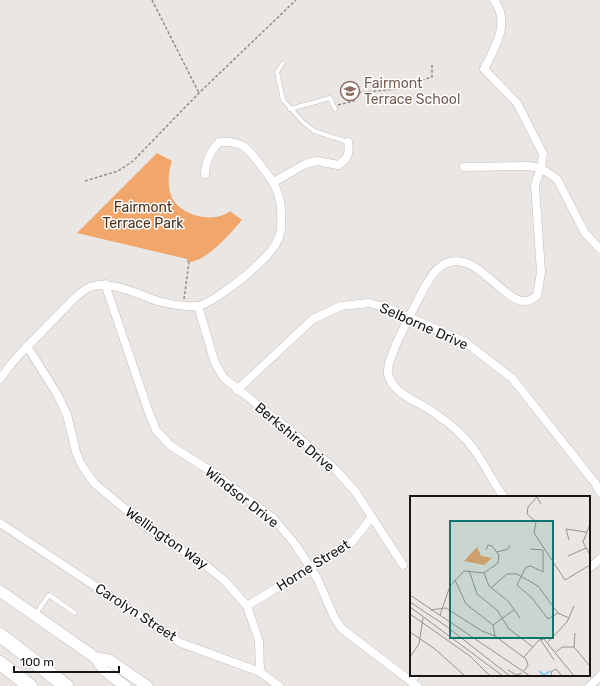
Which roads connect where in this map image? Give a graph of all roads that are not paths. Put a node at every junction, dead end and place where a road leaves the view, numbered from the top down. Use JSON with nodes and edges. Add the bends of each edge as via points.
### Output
{"nodes":[{"id":1,"x":494,"y":0,"type":"edge"},
{"id":2,"x":283,"y":63,"type":"dead end"},
{"id":3,"x":335,"y":108,"type":"road end"},
{"id":4,"x":290,"y":109,"type":"junction"},
{"id":5,"x":348,"y":142,"type":"joint"},
{"id":6,"x":464,"y":167,"type":"dead end"},
{"id":7,"x":541,"y":168,"type":"junction"},
{"id":8,"x":205,"y":174,"type":"dead end"},
{"id":9,"x":274,"y":182,"type":"junction"},
{"id":10,"x":600,"y":249,"type":"edge"},
{"id":11,"x":105,"y":284,"type":"junction"},
{"id":12,"x":198,"y":306,"type":"junction"},
{"id":13,"x":409,"y":317,"type":"junction"},
{"id":14,"x":27,"y":346,"type":"junction"},
{"id":15,"x":0,"y":379,"type":"edge"},
{"id":16,"x":237,"y":390,"type":"junction"},
{"id":17,"x":600,"y":492,"type":"edge"},
{"id":18,"x":503,"y":496,"type":"edge"},
{"id":19,"x":372,"y":518,"type":"junction"},
{"id":20,"x":0,"y":523,"type":"edge"},
{"id":21,"x":600,"y":559,"type":"edge"},
{"id":22,"x":403,"y":565,"type":"dead end"},
{"id":23,"x":310,"y":567,"type":"junction"},
{"id":24,"x":590,"y":567,"type":"edge"},
{"id":25,"x":0,"y":591,"type":"edge"},
{"id":26,"x":247,"y":606,"type":"junction"},
{"id":27,"x":75,"y":614,"type":"dead end"},
{"id":28,"x":34,"y":615,"type":"junction"},
{"id":29,"x":0,"y":635,"type":"edge"},
{"id":30,"x":96,"y":658,"type":"junction"},
{"id":31,"x":0,"y":663,"type":"edge"},
{"id":32,"x":260,"y":672,"type":"junction"},
{"id":33,"x":600,"y":676,"type":"edge"},
{"id":34,"x":415,"y":681,"type":"edge"},
{"id":35,"x":65,"y":684,"type":"edge"},
{"id":36,"x":30,"y":686,"type":"edge"},
{"id":37,"x":125,"y":686,"type":"edge"},
{"id":38,"x":147,"y":686,"type":"edge"},
{"id":39,"x":279,"y":686,"type":"edge"},
{"id":40,"x":590,"y":686,"type":"edge"}],
"edges":[{"from":1,"to":7,"type":"street","via":[[500,8],[502,24],[499,40],[484,69],[517,103],[543,154]]},
{"from":2,"to":4,"type":"lane","via":[[277,72],[282,100]]},
{"from":3,"to":4,"type":"lane","via":[[330,98]]},
{"from":4,"to":5,"type":"lane","via":[[314,131]]},
{"from":5,"to":9,"type":"street","via":[[348,155],[345,161],[338,165],[317,162],[305,164]]},
{"from":6,"to":7,"type":"street"},
{"from":7,"to":10,"type":"street","via":[[557,179],[585,233]]},
{"from":7,"to":13,"type":"street","via":[[535,185],[541,272],[537,296],[528,301],[521,301],[471,264],[461,261],[439,267],[430,275]]},
{"from":8,"to":9,"type":"street","via":[[210,151],[219,142],[233,140],[243,145]]},
{"from":9,"to":12,"type":"street","via":[[282,211],[280,236],[274,247],[237,284]]},
{"from":11,"to":12,"type":"street","via":[[160,302]]},
{"from":11,"to":14,"type":"street","via":[[88,288],[80,294]]},
{"from":11,"to":23,"type":"street","name":"Windsor Drive","via":[[156,430],[171,446],[214,473],[274,519]]},
{"from":12,"to":16,"type":"street","name":"Berkshire Drive","via":[[215,363],[224,378]]},
{"from":13,"to":16,"type":"street","name":"Selborne Drive","via":[[369,303],[341,306],[327,311],[313,319]]},
{"from":13,"to":17,"type":"street","name":"Selborne Drive","via":[[465,342],[512,378]]},
{"from":13,"to":18,"type":"street","via":[[389,363],[388,374],[394,386],[408,398],[433,411],[456,430],[475,450]]},
{"from":14,"to":15,"type":"street"},
{"from":14,"to":26,"type":"street","name":"Wellington Way","via":[[57,394],[67,415],[76,452],[94,483],[149,529],[204,564],[225,581]]},
{"from":16,"to":19,"type":"street","name":"Berkshire Drive","via":[[334,468],[355,491]]},
{"from":19,"to":22,"type":"street","name":"Berkshire Drive"},
{"from":19,"to":23,"type":"street","name":"Horne Street","via":[[353,540]]},
{"from":20,"to":32,"type":"street","name":"Carolyn Street","via":[[181,643]]},
{"from":21,"to":24,"type":"street"},
{"from":23,"to":26,"type":"street","name":"Horne Street"},
{"from":23,"to":34,"type":"street","name":"Windsor Drive","via":[[342,629]]},
{"from":25,"to":28,"type":"main road"},
{"from":26,"to":32,"type":"street","name":"Wellington Way","via":[[259,641]]},
{"from":27,"to":28,"type":"lane","via":[[49,595]]},
{"from":28,"to":30,"type":"main road"},
{"from":29,"to":35,"type":"highway"},
{"from":30,"to":37,"type":"main road","via":[[104,670]]},
{"from":30,"to":38,"type":"main road","via":[[110,660]]},
{"from":31,"to":36,"type":"highway"},
{"from":32,"to":39,"type":"street","name":"Carolyn Street"},
{"from":33,"to":40,"type":"street"}]}
